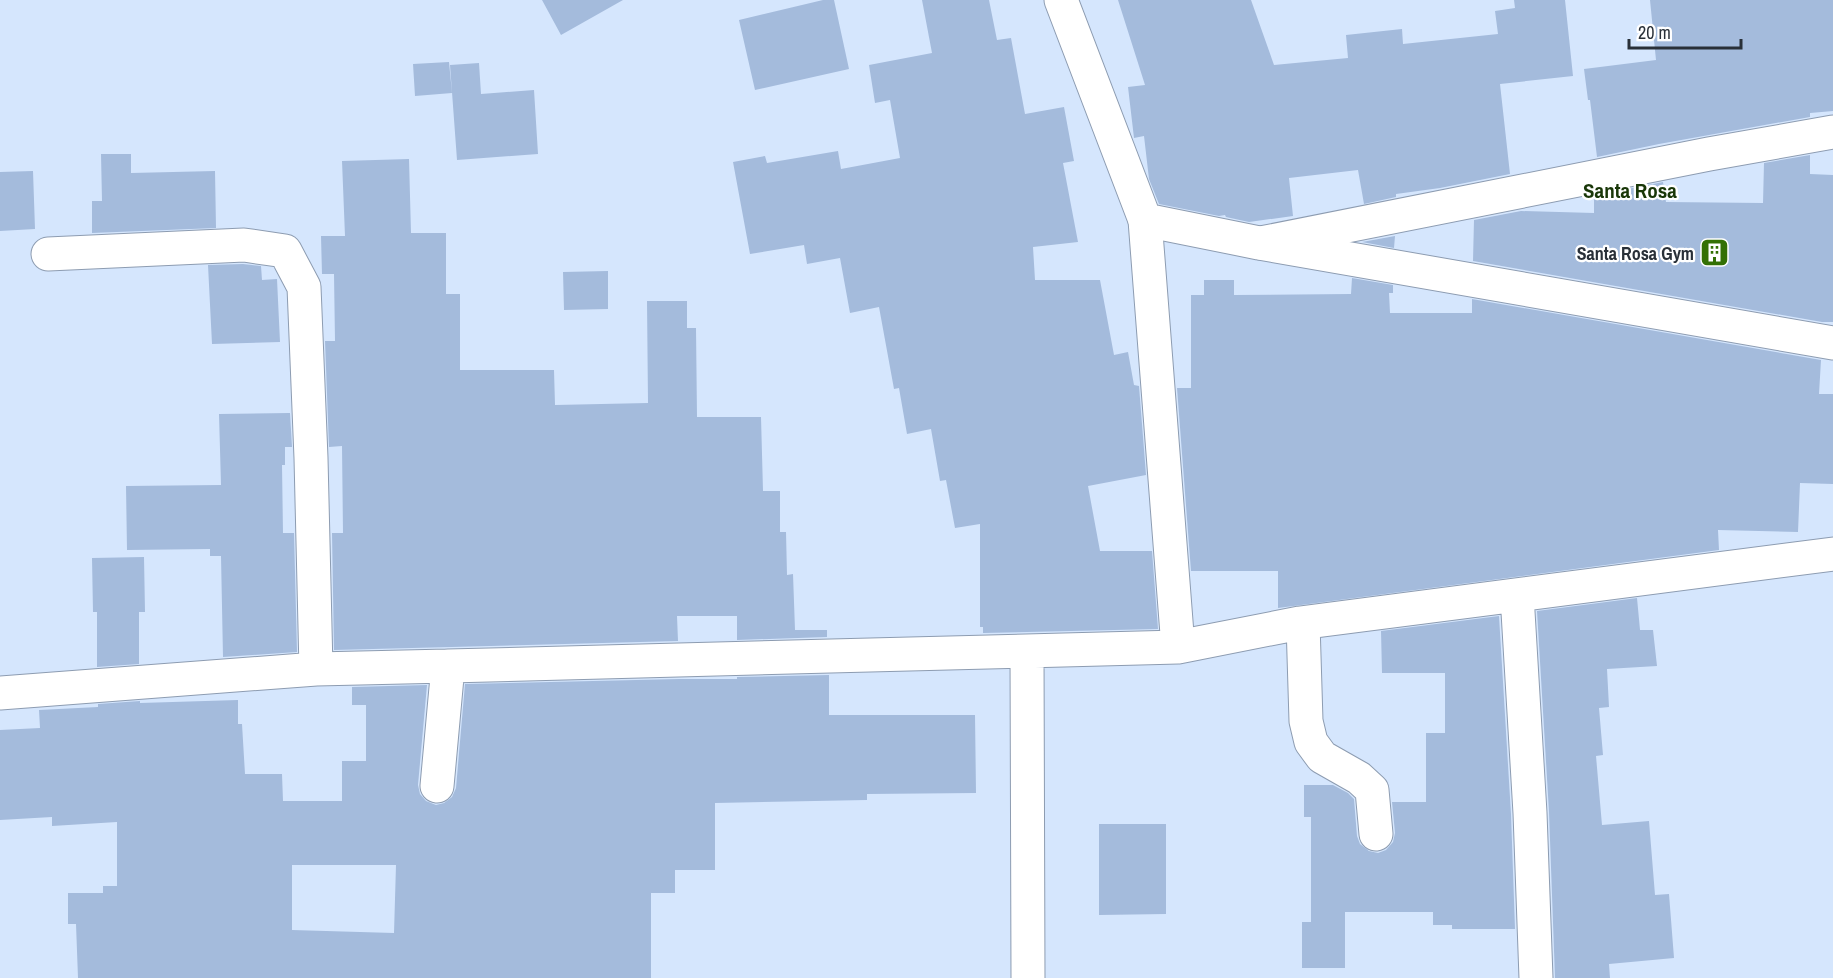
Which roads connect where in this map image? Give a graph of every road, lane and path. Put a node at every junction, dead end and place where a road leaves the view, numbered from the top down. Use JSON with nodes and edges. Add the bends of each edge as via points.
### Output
{"nodes":[{"id":1,"x":1061,"y":0,"type":"edge"},
{"id":2,"x":1833,"y":132,"type":"edge"},
{"id":3,"x":1145,"y":220,"type":"junction"},
{"id":4,"x":1259,"y":243,"type":"junction"},
{"id":5,"x":48,"y":254,"type":"dead end"},
{"id":6,"x":1833,"y":343,"type":"edge"},
{"id":7,"x":1833,"y":554,"type":"edge"},
{"id":8,"x":1516,"y":596,"type":"junction"},
{"id":9,"x":1303,"y":623,"type":"junction"},
{"id":10,"x":1178,"y":647,"type":"junction"},
{"id":11,"x":1027,"y":651,"type":"junction"},
{"id":12,"x":448,"y":666,"type":"junction"},
{"id":13,"x":316,"y":669,"type":"junction"},
{"id":14,"x":0,"y":693,"type":"edge"},
{"id":15,"x":437,"y":786,"type":"dead end"},
{"id":16,"x":1376,"y":834,"type":"dead end"},
{"id":17,"x":1028,"y":978,"type":"edge"},
{"id":18,"x":1536,"y":978,"type":"edge"}],
"edges":[{"from":1,"to":3,"type":"street"},
{"from":2,"to":4,"type":"street"},
{"from":3,"to":4,"type":"street"},
{"from":3,"to":10,"type":"street"},
{"from":4,"to":6,"type":"street"},
{"from":5,"to":13,"type":"street","via":[[243,245],[285,251],[304,287]]},
{"from":7,"to":8,"type":"street"},
{"from":8,"to":9,"type":"street"},
{"from":8,"to":18,"type":"street"},
{"from":9,"to":10,"type":"street"},
{"from":9,"to":16,"type":"street","via":[[1306,721],[1311,742],[1322,757],[1372,790]]},
{"from":10,"to":11,"type":"street"},
{"from":11,"to":12,"type":"street"},
{"from":11,"to":17,"type":"street"},
{"from":12,"to":13,"type":"street"},
{"from":12,"to":15,"type":"street"},
{"from":13,"to":14,"type":"street"}]}
